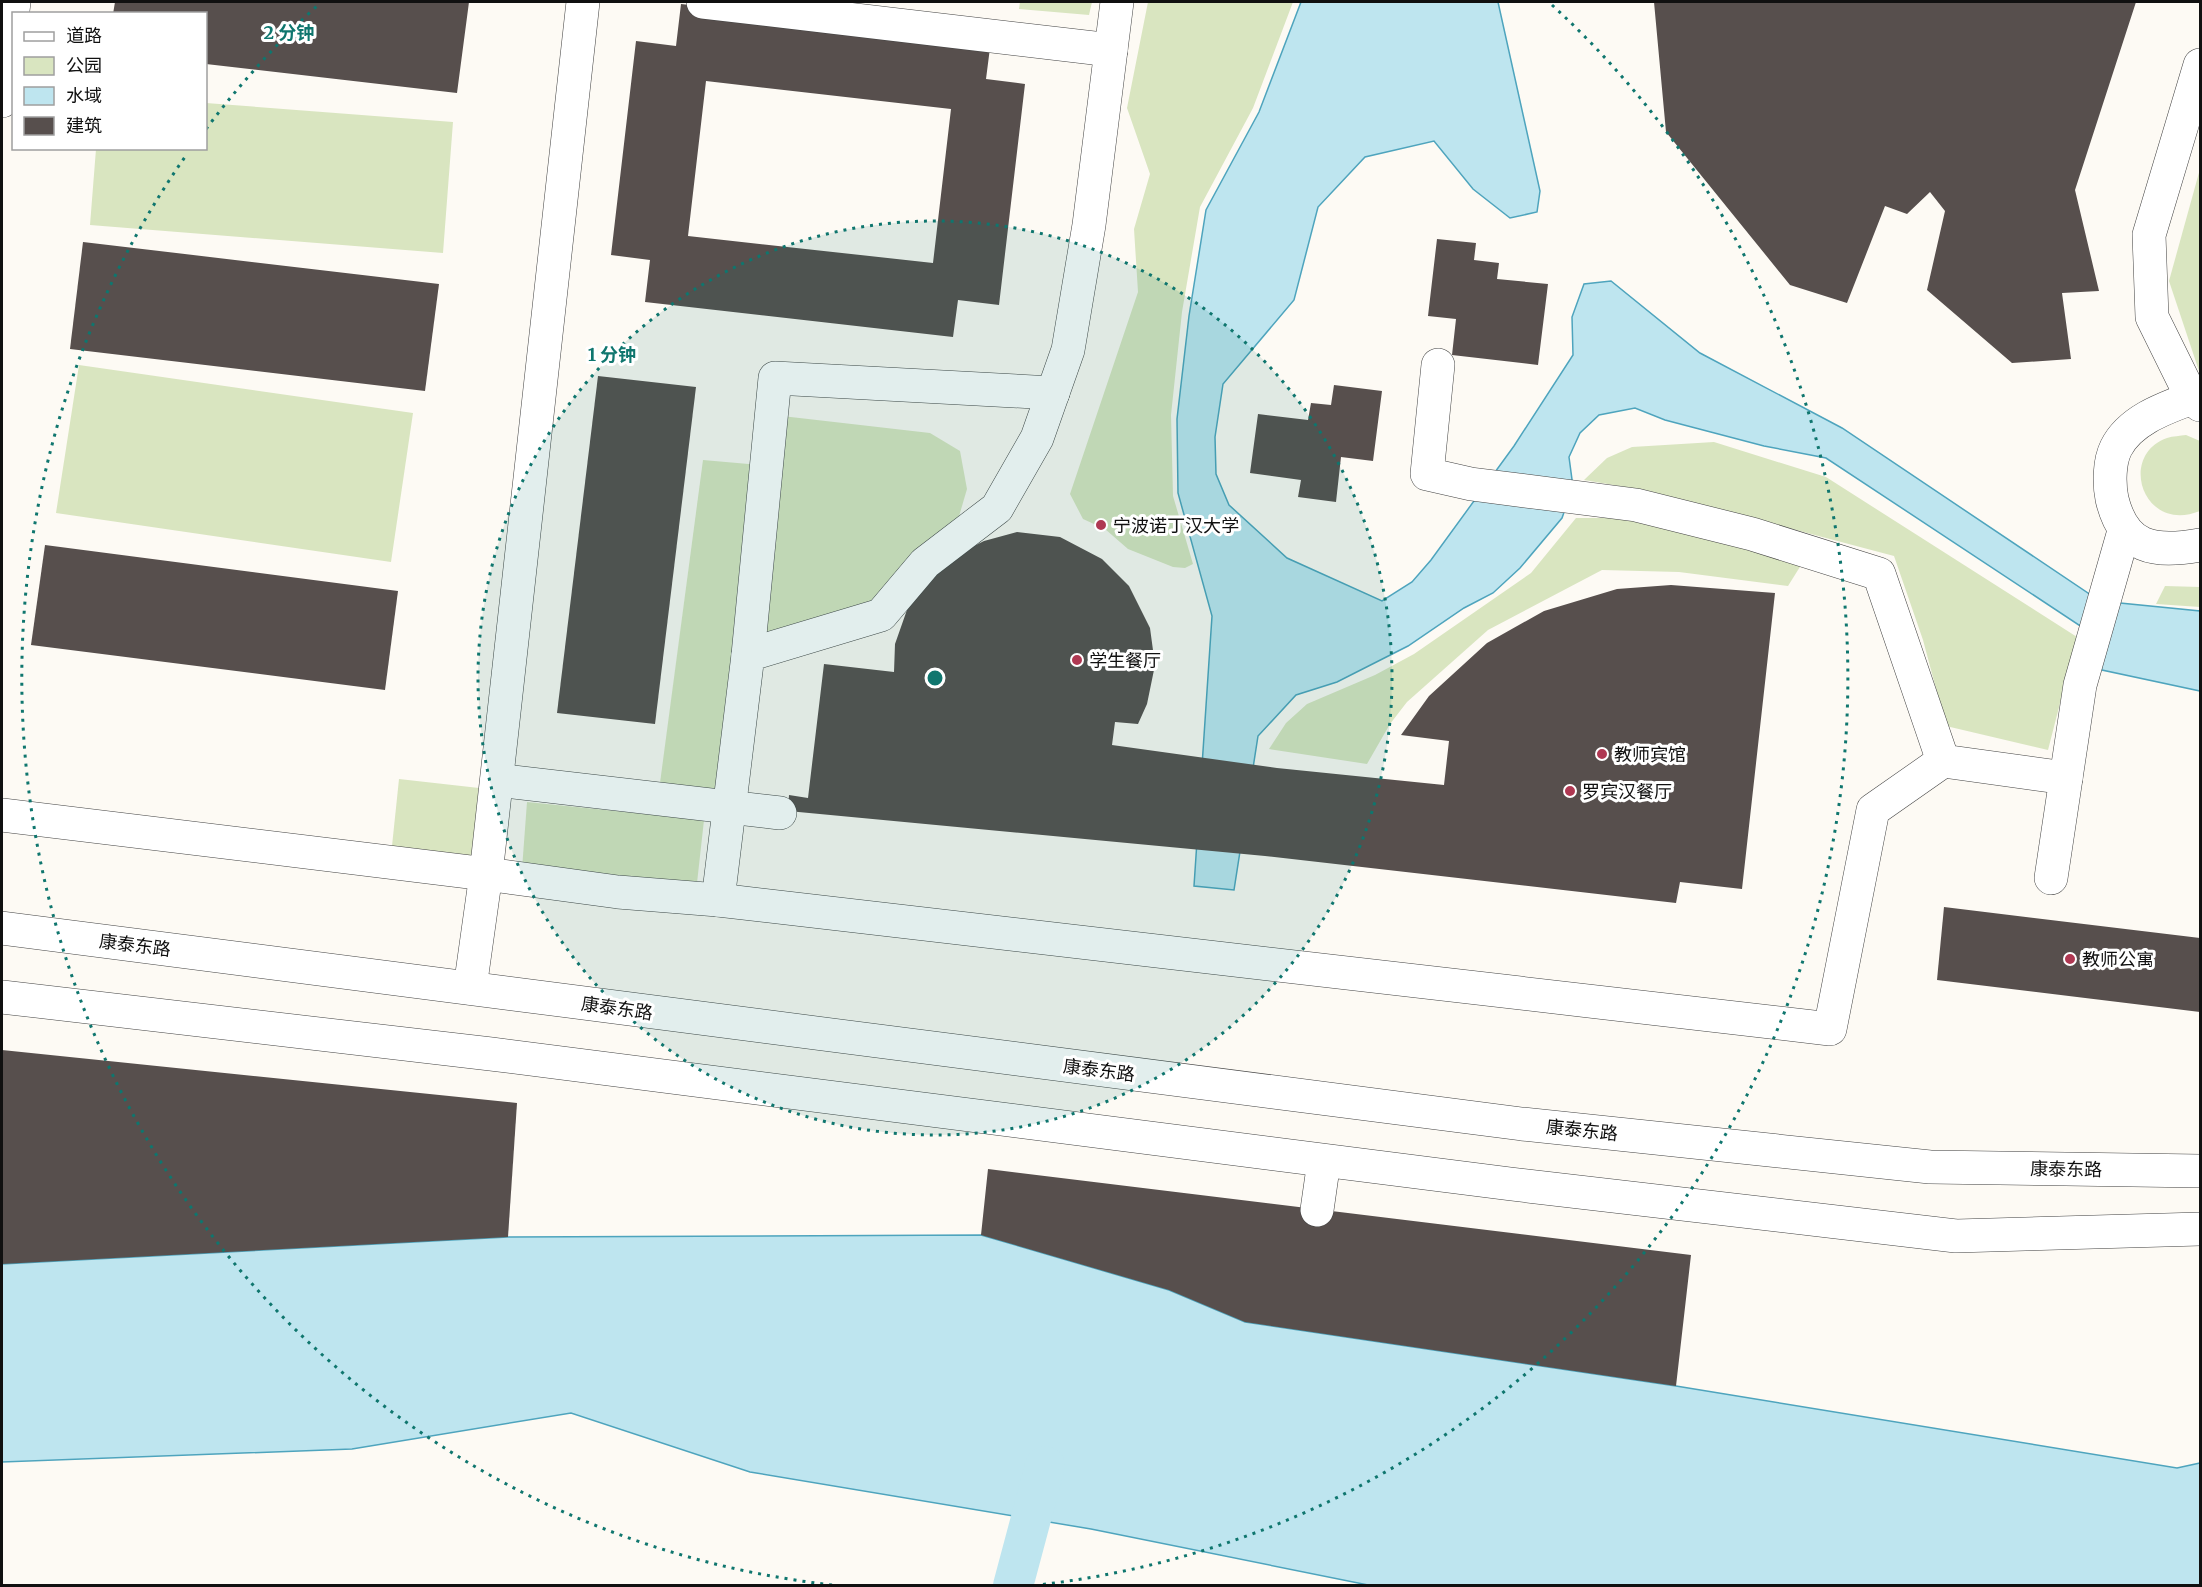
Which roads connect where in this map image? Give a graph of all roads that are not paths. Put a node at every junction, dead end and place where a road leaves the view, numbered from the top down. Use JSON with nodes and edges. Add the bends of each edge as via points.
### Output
{"nodes":[{"id":1,"x":583,"y":2,"type":"edge"},
{"id":2,"x":704,"y":2,"type":"edge"},
{"id":3,"x":1117,"y":2,"type":"edge"},
{"id":4,"x":12,"y":18,"type":"edge"},
{"id":5,"x":1111,"y":50,"type":"junction"},
{"id":6,"x":2200,"y":65,"type":"edge"},
{"id":7,"x":2,"y":101,"type":"edge"},
{"id":8,"x":1438,"y":365,"type":"dead end"},
{"id":9,"x":1053,"y":393,"type":"junction"},
{"id":10,"x":2196,"y":401,"type":"edge"},
{"id":11,"x":2124,"y":531,"type":"junction"},
{"id":12,"x":2200,"y":545,"type":"edge"},
{"id":13,"x":748,"y":654,"type":"junction"},
{"id":14,"x":1943,"y":761,"type":"junction"},
{"id":15,"x":2066,"y":778,"type":"junction"},
{"id":16,"x":497,"y":780,"type":"junction"},
{"id":17,"x":729,"y":807,"type":"junction"},
{"id":18,"x":780,"y":813,"type":"dead end"},
{"id":19,"x":2,"y":815,"type":"edge"},
{"id":20,"x":486,"y":874,"type":"junction"},
{"id":21,"x":2051,"y":878,"type":"dead end"},
{"id":22,"x":718,"y":900,"type":"junction"},
{"id":23,"x":2,"y":928,"type":"edge"},
{"id":24,"x":470,"y":988,"type":"junction"},
{"id":25,"x":2,"y":997,"type":"edge"},
{"id":26,"x":1324,"y":1161,"type":"junction"},
{"id":27,"x":2200,"y":1171,"type":"edge"},
{"id":28,"x":1317,"y":1210,"type":"dead end"},
{"id":29,"x":2200,"y":1229,"type":"edge"}],
"edges":[{"from":1,"to":16,"type":"street"},
{"from":2,"to":5,"type":"street"},
{"from":3,"to":5,"type":"street"},
{"from":4,"to":7,"type":"street"},
{"from":5,"to":9,"type":"street","via":[[1089,225],[1068,350]]},
{"from":6,"to":10,"type":"street","via":[[2150,235],[2152,317]]},
{"from":8,"to":14,"type":"street","via":[[1427,474],[1471,484],[1636,505],[1740,531],[1879,574]]},
{"from":9,"to":13,"type":"street","via":[[1037,438],[997,508],[925,563],[881,615]]},
{"from":9,"to":13,"type":"street","via":[[775,378]]},
{"from":10,"to":11,"type":"street","via":[[2165,408],[2137,424],[2116,448],[2109,485]]},
{"from":11,"to":12,"type":"street","via":[[2157,548]]},
{"from":11,"to":15,"type":"street","via":[[2080,685]]},
{"from":13,"to":17,"type":"street"},
{"from":14,"to":15,"type":"street"},
{"from":14,"to":22,"type":"street","via":[[1873,810],[1830,1029]]},
{"from":15,"to":21,"type":"street"},
{"from":16,"to":17,"type":"street"},
{"from":16,"to":20,"type":"street"},
{"from":17,"to":18,"type":"street"},
{"from":17,"to":22,"type":"street"},
{"from":19,"to":20,"type":"street"},
{"from":20,"to":22,"type":"street","via":[[618,892]]},
{"from":20,"to":24,"type":"street"},
{"from":23,"to":24,"type":"street","name":"康泰东路"},
{"from":24,"to":27,"type":"street","name":"康泰东路","via":[[1569,1129],[1930,1167]]},
{"from":25,"to":26,"type":"street","via":[[491,1054]]},
{"from":26,"to":28,"type":"street"},
{"from":26,"to":29,"type":"street","via":[[1956,1236]]}]}
